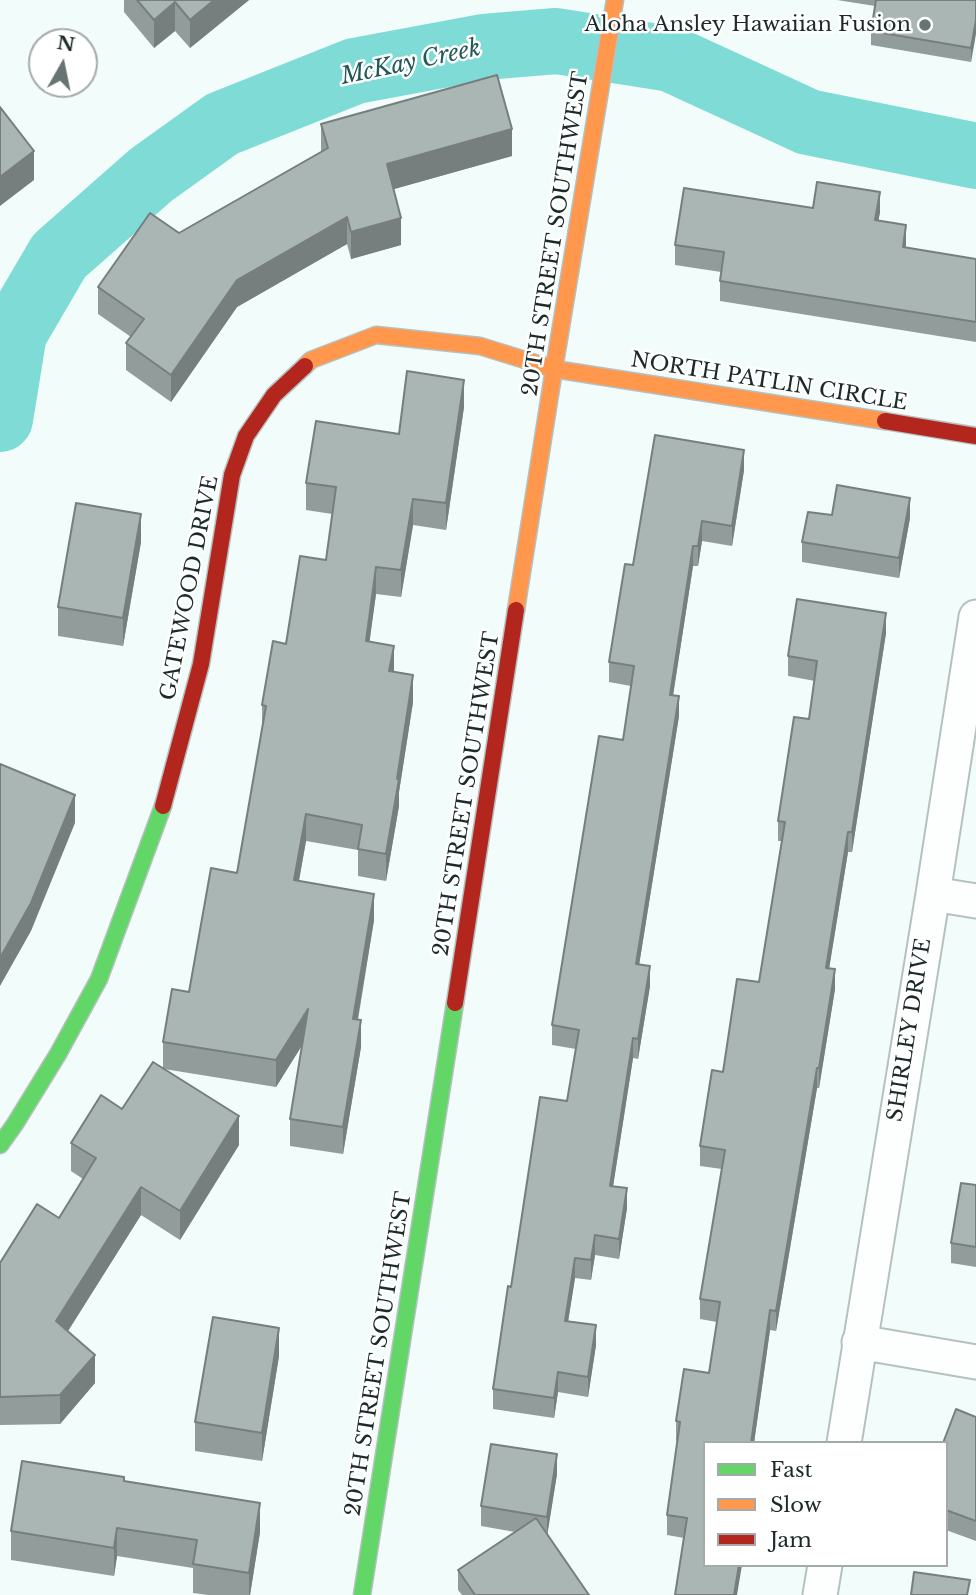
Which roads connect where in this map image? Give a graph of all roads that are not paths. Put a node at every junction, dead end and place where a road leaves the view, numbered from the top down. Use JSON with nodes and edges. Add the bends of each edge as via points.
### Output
{"nodes":[{"id":1,"x":615,"y":0,"type":"edge"},
{"id":2,"x":554,"y":369,"type":"junction"},
{"id":3,"x":976,"y":436,"type":"edge"},
{"id":4,"x":976,"y":617,"type":"edge"},
{"id":5,"x":933,"y":894,"type":"junction"},
{"id":6,"x":976,"y":901,"type":"edge"},
{"id":7,"x":0,"y":1145,"type":"edge"},
{"id":8,"x":859,"y":1342,"type":"junction"},
{"id":9,"x":976,"y":1362,"type":"edge"},
{"id":10,"x":844,"y":1441,"type":"edge"},
{"id":11,"x":825,"y":1567,"type":"edge"},
{"id":12,"x":362,"y":1595,"type":"edge"},
{"id":13,"x":820,"y":1595,"type":"edge"}],
"edges":[{"from":1,"to":2,"type":"street","name":"20TH STREET SOUTHWEST"},
{"from":2,"to":3,"type":"street","name":"NORTH PATLIN CIRCLE"},
{"from":2,"to":7,"type":"street","name":"GATEWOOD DRIVE","via":[[480,345],[376,335],[311,360],[274,396],[246,436],[232,475],[201,664],[163,808],[99,979]]},
{"from":2,"to":12,"type":"street","name":"20TH STREET SOUTHWEST"},
{"from":4,"to":5,"type":"street","name":"SHIRLEY DRIVE"},
{"from":5,"to":6,"type":"street"},
{"from":5,"to":8,"type":"street","name":"SHIRLEY DRIVE"},
{"from":8,"to":9,"type":"street"},
{"from":8,"to":10,"type":"street","name":"SHIRLEY DRIVE"},
{"from":11,"to":13,"type":"street"}]}
